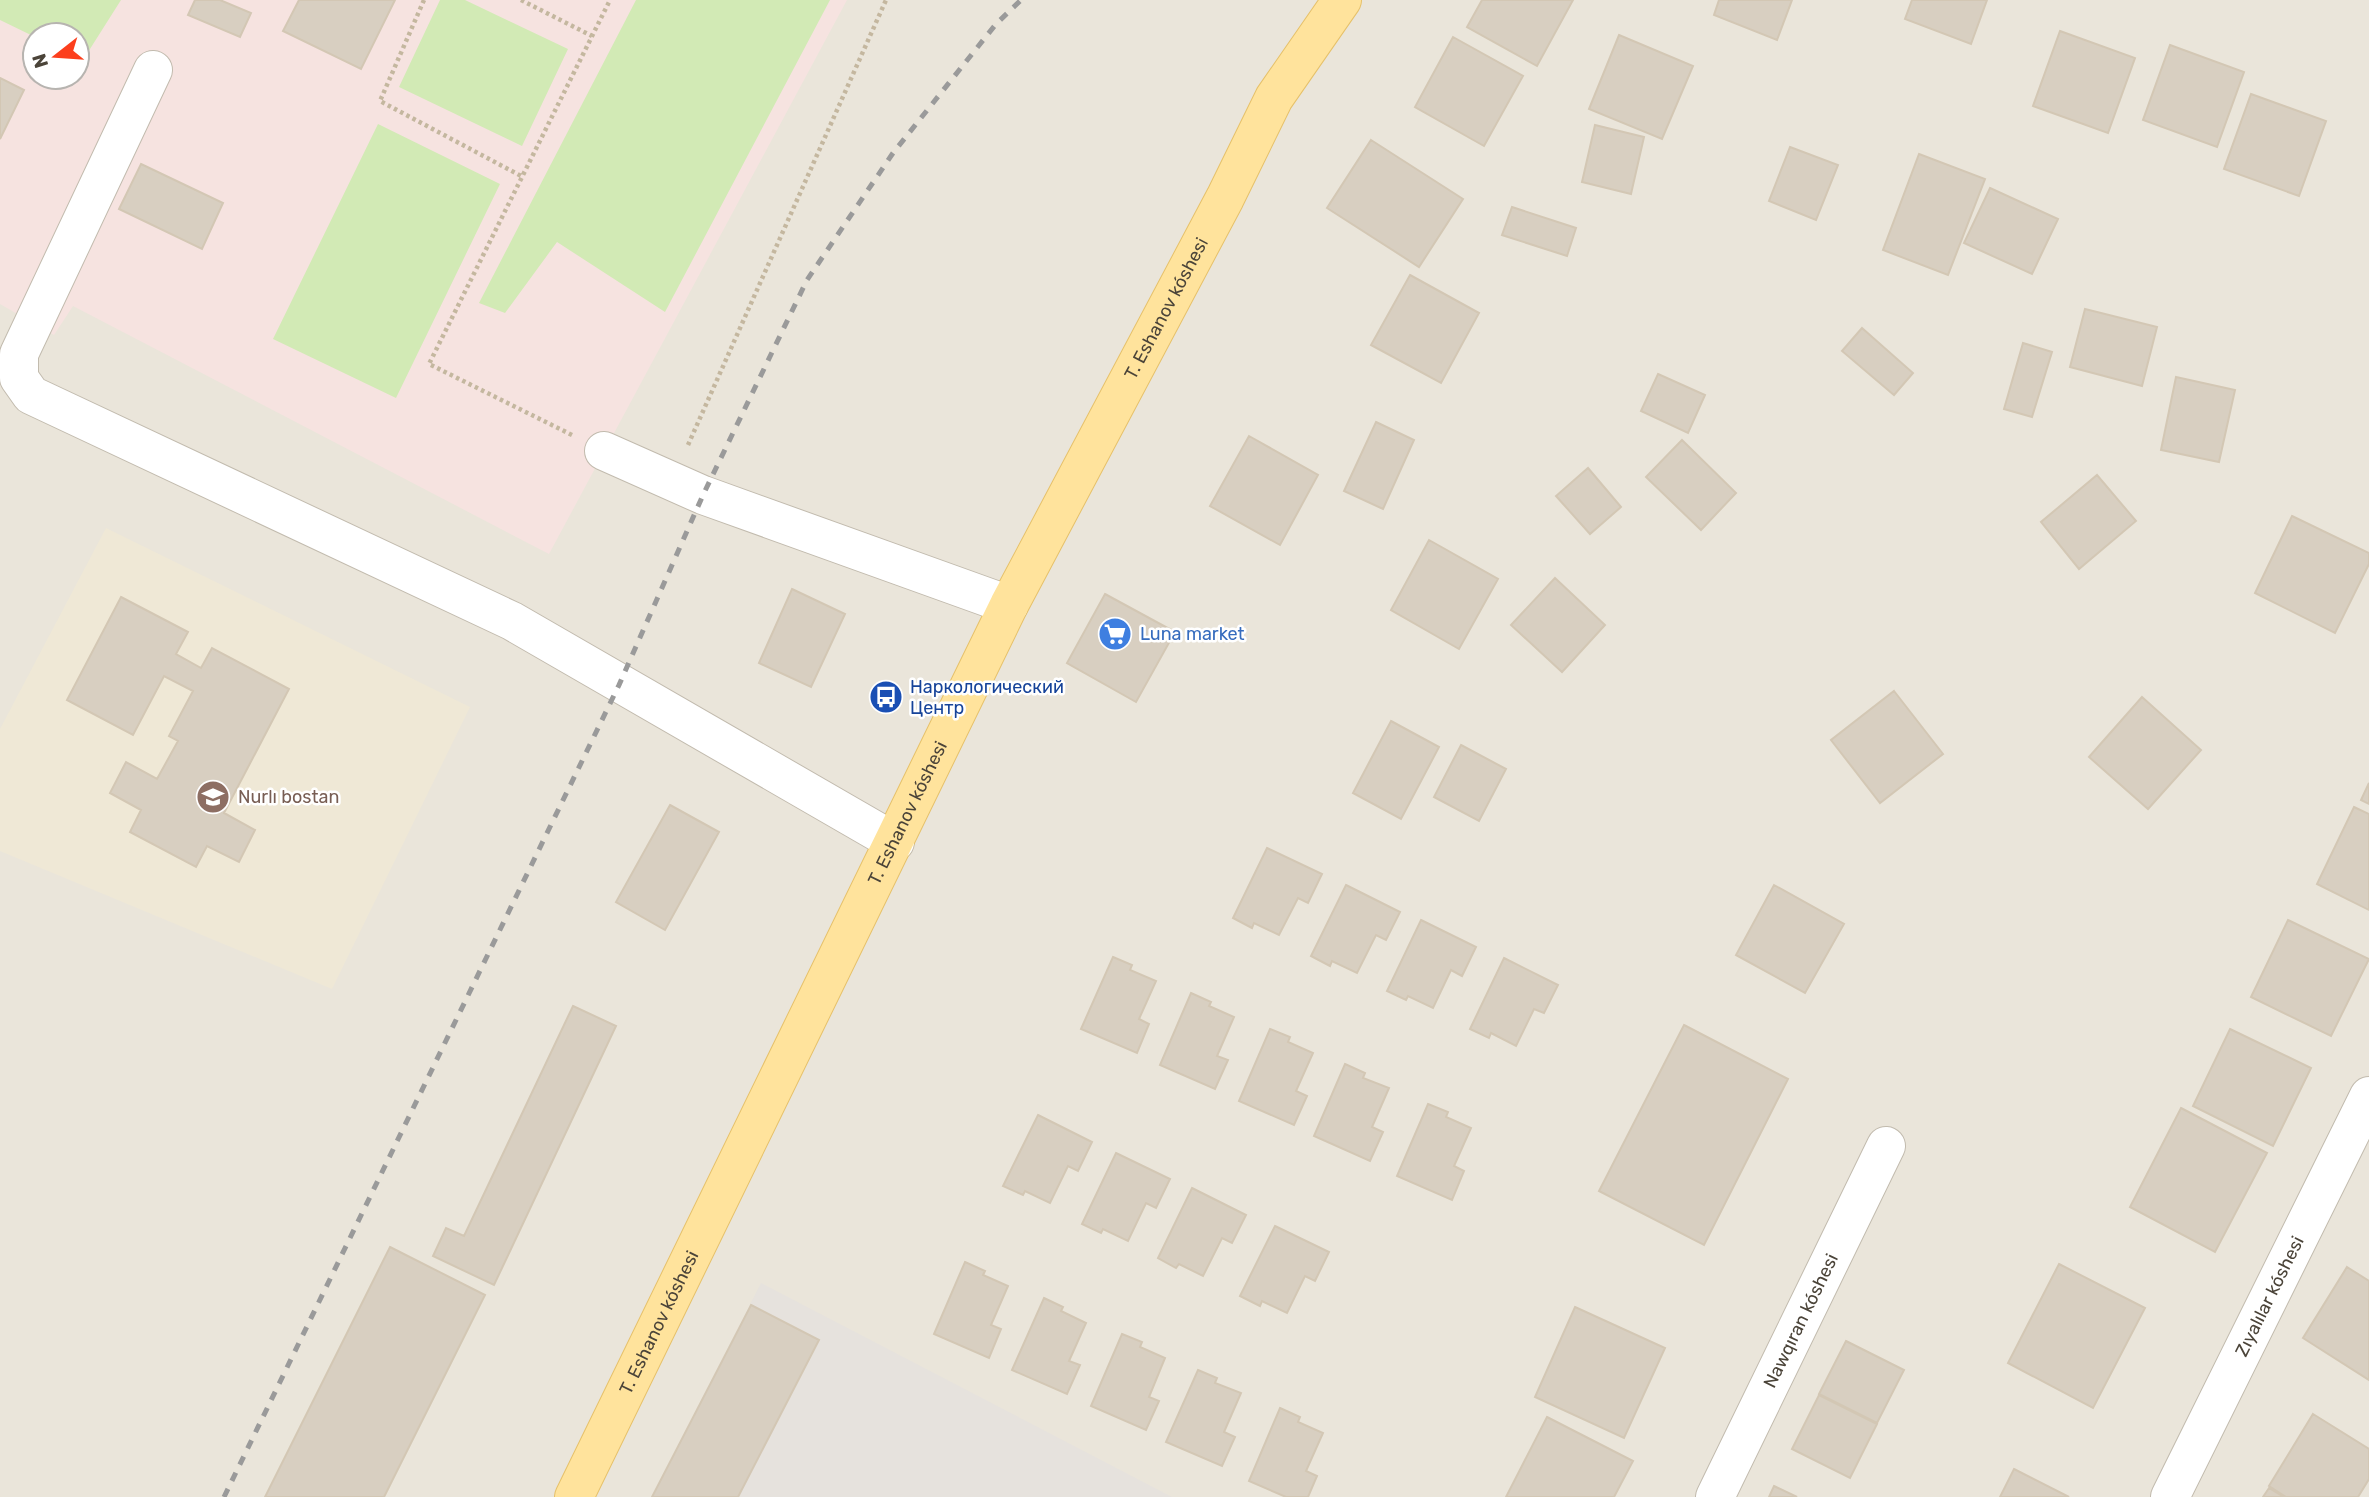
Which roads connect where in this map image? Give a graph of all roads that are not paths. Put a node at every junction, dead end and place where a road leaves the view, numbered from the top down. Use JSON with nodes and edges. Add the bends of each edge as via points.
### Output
{"nodes":[{"id":1,"x":1342,"y":0,"type":"edge"},
{"id":2,"x":153,"y":70,"type":"dead end"},
{"id":3,"x":604,"y":451,"type":"road end"},
{"id":4,"x":1009,"y":605,"type":"junction"},
{"id":5,"x":895,"y":842,"type":"junction"},
{"id":6,"x":2369,"y":1096,"type":"edge"},
{"id":7,"x":1886,"y":1146,"type":"dead end"},
{"id":8,"x":574,"y":1497,"type":"edge"},
{"id":9,"x":1715,"y":1497,"type":"edge"},
{"id":10,"x":2170,"y":1497,"type":"edge"}],
"edges":[{"from":1,"to":4,"type":"main road","name":"T. Eshanov kóshesi","via":[[1274,98]]},
{"from":2,"to":5,"type":"street","via":[[19,354],[19,378],[31,395],[512,621]]},
{"from":3,"to":4,"type":"street","via":[[672,481]]},
{"from":4,"to":5,"type":"main road","name":"T. Eshanov kóshesi"},
{"from":5,"to":8,"type":"main road","name":"T. Eshanov kóshesi"},
{"from":6,"to":10,"type":"street","name":"Zıyalılar kóshesi"},
{"from":7,"to":9,"type":"street","name":"Nawqıran kóshesi"}]}
